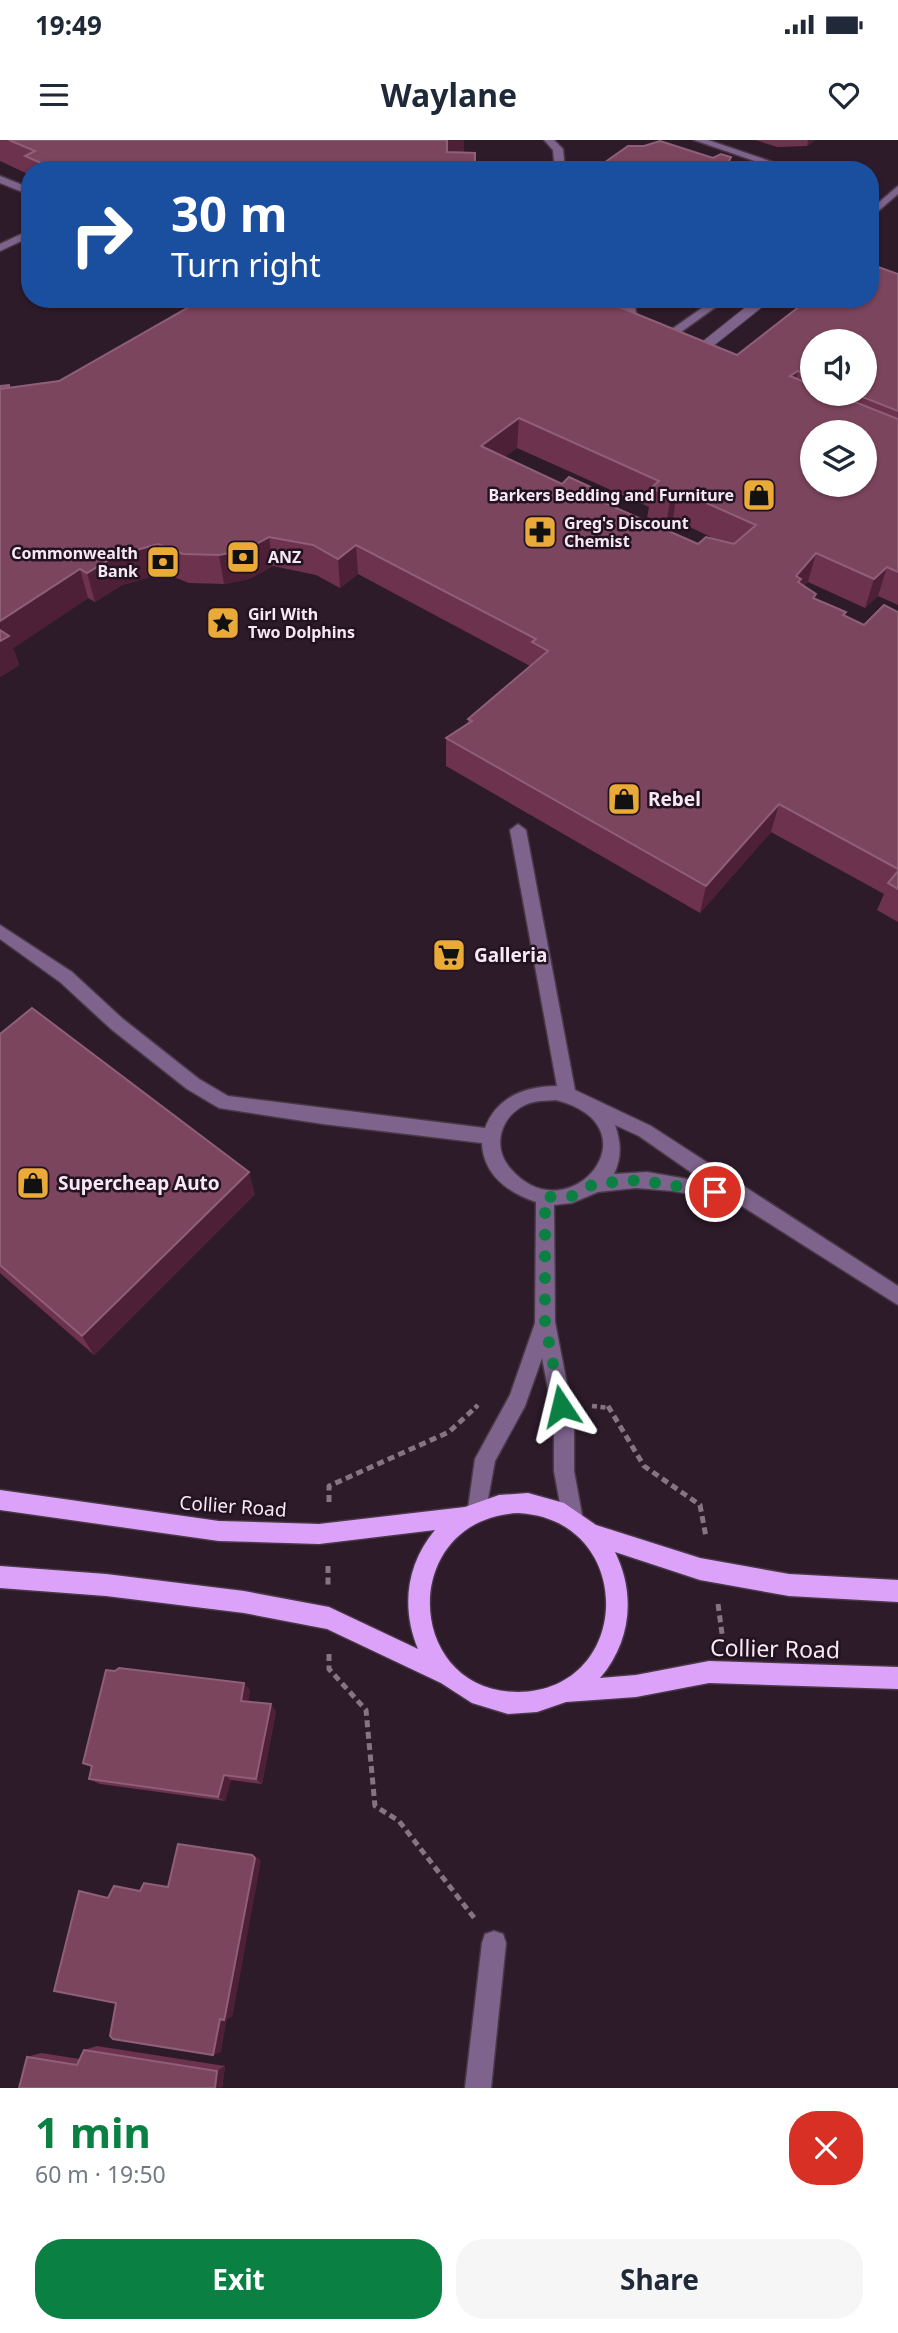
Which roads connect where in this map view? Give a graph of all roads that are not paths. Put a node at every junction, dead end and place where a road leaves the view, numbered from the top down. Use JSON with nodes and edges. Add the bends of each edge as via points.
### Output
{"nodes":[{"id":1,"x":549,"y":140,"type":"edge"},
{"id":2,"x":699,"y":140,"type":"edge"},
{"id":3,"x":559,"y":161,"type":"edge"},
{"id":4,"x":763,"y":161,"type":"edge"},
{"id":5,"x":0,"y":179,"type":"edge"},
{"id":6,"x":21,"y":188,"type":"edge"},
{"id":7,"x":898,"y":189,"type":"edge"},
{"id":8,"x":898,"y":195,"type":"edge"},
{"id":9,"x":879,"y":200,"type":"edge"},
{"id":10,"x":885,"y":202,"type":"junction"},
{"id":11,"x":879,"y":208,"type":"edge"},
{"id":12,"x":21,"y":238,"type":"edge"},
{"id":13,"x":0,"y":248,"type":"edge"},
{"id":14,"x":630,"y":308,"type":"edge"},
{"id":15,"x":713,"y":308,"type":"edge"},
{"id":16,"x":753,"y":308,"type":"edge"},
{"id":17,"x":675,"y":344,"type":"junction"},
{"id":18,"x":709,"y":358,"type":"edge"},
{"id":19,"x":682,"y":365,"type":"edge"},
{"id":20,"x":518,"y":830,"type":"dead end"},
{"id":21,"x":0,"y":931,"type":"edge"},
{"id":22,"x":567,"y":1094,"type":"junction"},
{"id":23,"x":590,"y":1104,"type":"junction"},
{"id":24,"x":491,"y":1136,"type":"junction"},
{"id":25,"x":594,"y":1184,"type":"junction"},
{"id":26,"x":741,"y":1196,"type":"junction"},
{"id":27,"x":545,"y":1197,"type":"junction"},
{"id":28,"x":898,"y":1296,"type":"edge"},
{"id":29,"x":545,"y":1322,"type":"junction"},
{"id":30,"x":0,"y":1500,"type":"edge"},
{"id":31,"x":471,"y":1512,"type":"junction"},
{"id":32,"x":580,"y":1526,"type":"junction"},
{"id":33,"x":0,"y":1577,"type":"edge"},
{"id":34,"x":898,"y":1591,"type":"edge"},
{"id":35,"x":449,"y":1675,"type":"junction"},
{"id":36,"x":898,"y":1678,"type":"edge"},
{"id":37,"x":569,"y":1692,"type":"junction"},
{"id":38,"x":494,"y":1943,"type":"road end"},
{"id":39,"x":478,"y":2088,"type":"edge"}],
"edges":[{"from":1,"to":3,"type":"street","via":[[558,149]]},
{"from":2,"to":4,"type":"street"},
{"from":5,"to":6,"type":"street"},
{"from":7,"to":10,"type":"street"},
{"from":8,"to":10,"type":"street"},
{"from":9,"to":10,"type":"street"},
{"from":10,"to":11,"type":"street"},
{"from":12,"to":13,"type":"street"},
{"from":14,"to":17,"type":"street","via":[[632,321],[642,331]]},
{"from":15,"to":17,"type":"street"},
{"from":16,"to":19,"type":"street","bridge":true},
{"from":17,"to":18,"type":"street"},
{"from":20,"to":22,"type":"street"},
{"from":21,"to":24,"type":"street","via":[[66,977],[193,1084],[225,1103]]},
{"from":22,"to":23,"type":"street"},
{"from":22,"to":24,"type":"street","via":[[541,1092],[517,1099],[499,1115]]},
{"from":23,"to":25,"type":"street","via":[[607,1122],[613,1143],[609,1166]]},
{"from":23,"to":26,"type":"street","via":[[645,1131]]},
{"from":24,"to":27,"type":"street","via":[[492,1156],[503,1175],[522,1189]]},
{"from":25,"to":26,"type":"street","via":[[638,1180]]},
{"from":25,"to":27,"type":"street","via":[[572,1196]]},
{"from":26,"to":28,"type":"street"},
{"from":27,"to":29,"type":"street"},
{"from":29,"to":31,"type":"street","via":[[519,1399],[485,1459]]},
{"from":29,"to":32,"type":"street","via":[[564,1420],[564,1471]]},
{"from":30,"to":31,"type":"main road","name":"Collier Road","via":[[219,1531],[319,1534]]},
{"from":31,"to":32,"type":"main road","via":[[517,1500],[536,1503]]},
{"from":31,"to":35,"type":"main road","via":[[442,1535],[427,1561],[420,1590],[421,1620],[431,1649]]},
{"from":32,"to":34,"type":"main road","via":[[700,1569],[789,1585]]},
{"from":32,"to":37,"type":"main road","via":[[604,1556],[614,1586],[615,1616],[608,1646],[593,1672]]},
{"from":33,"to":35,"type":"main road","via":[[230,1600],[329,1618]]},
{"from":35,"to":37,"type":"main road","via":[[477,1696],[511,1706],[545,1703]]},
{"from":36,"to":37,"type":"main road","name":"Collier Road","via":[[709,1672],[636,1686]]},
{"from":38,"to":39,"type":"street"}]}
